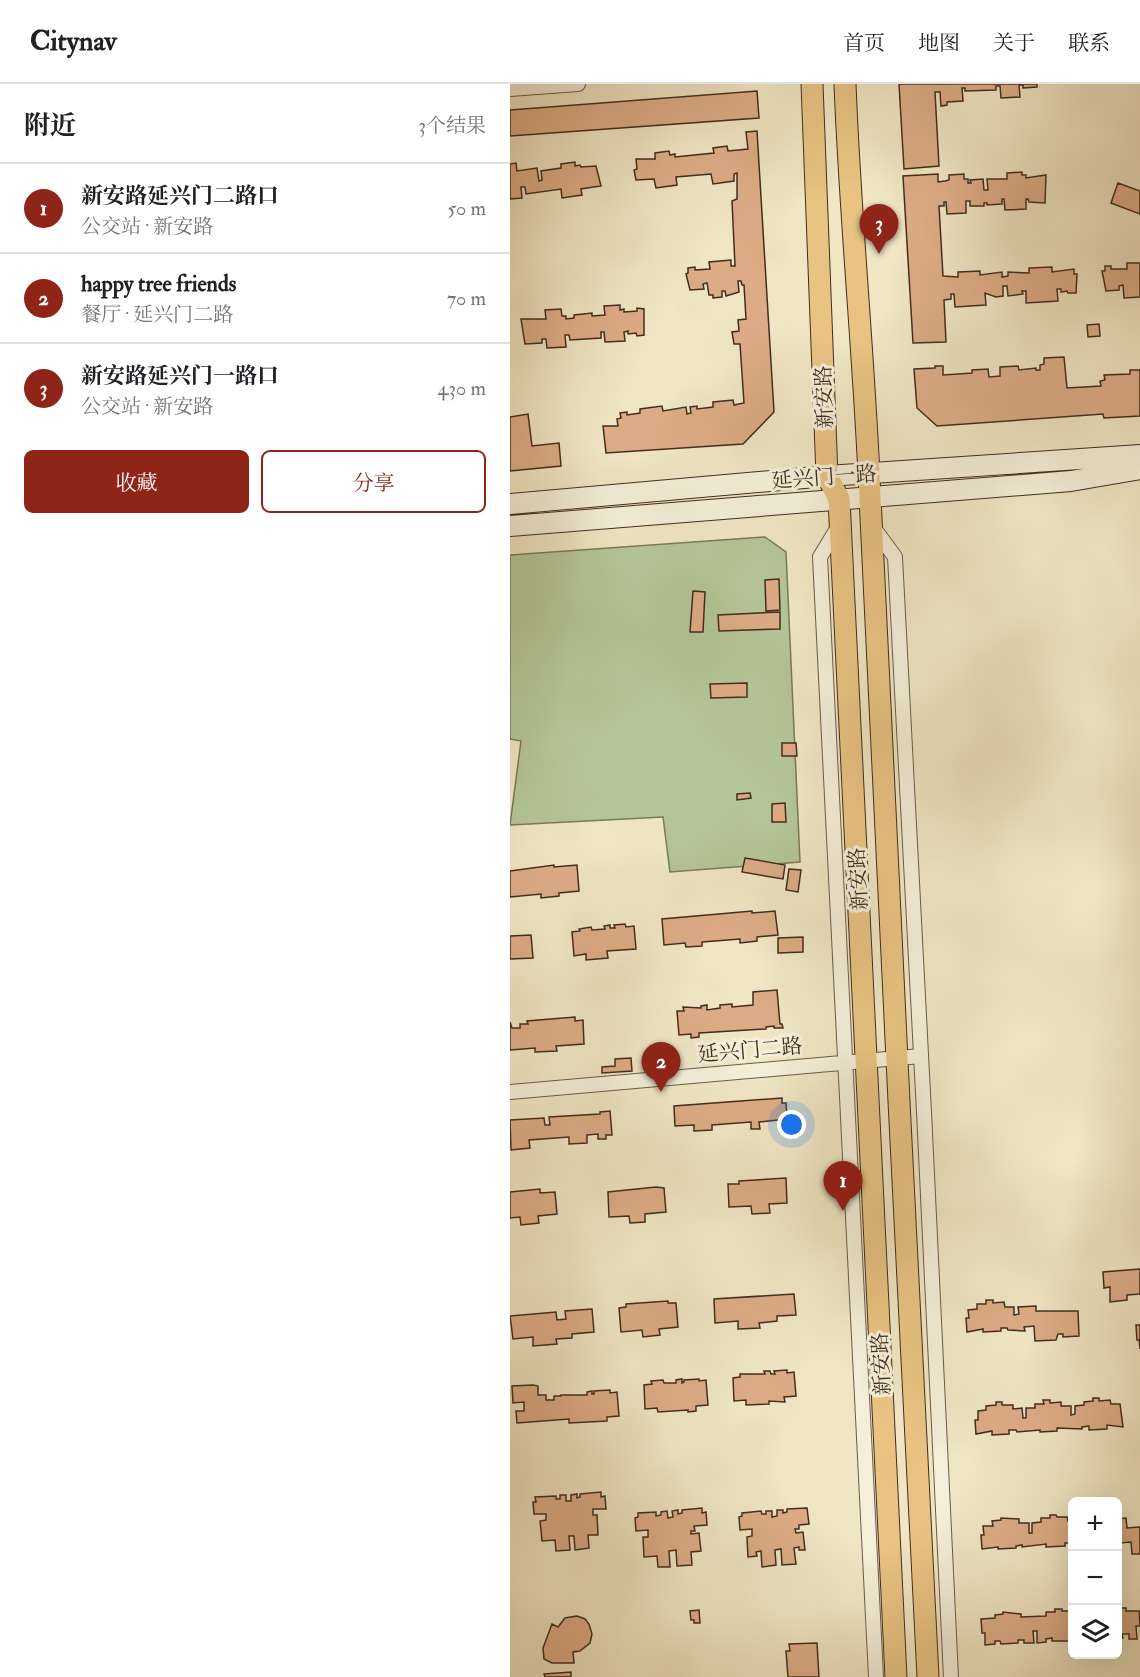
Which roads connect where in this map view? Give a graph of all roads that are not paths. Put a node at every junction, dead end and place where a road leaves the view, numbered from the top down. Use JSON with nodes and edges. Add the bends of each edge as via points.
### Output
{"nodes":[{"id":1,"x":578,"y":84,"type":"edge"},
{"id":2,"x":813,"y":84,"type":"edge"},
{"id":3,"x":845,"y":84,"type":"edge"},
{"id":4,"x":510,"y":89,"type":"edge"},
{"id":5,"x":1140,"y":455,"type":"edge"},
{"id":6,"x":1140,"y":469,"type":"edge"},
{"id":7,"x":869,"y":474,"type":"junction"},
{"id":8,"x":827,"y":476,"type":"junction"},
{"id":9,"x":839,"y":498,"type":"junction"},
{"id":10,"x":870,"y":498,"type":"junction"},
{"id":11,"x":510,"y":504,"type":"edge"},
{"id":12,"x":841,"y":522,"type":"junction"},
{"id":13,"x":871,"y":524,"type":"junction"},
{"id":14,"x":510,"y":526,"type":"edge"},
{"id":15,"x":921,"y":1056,"type":"junction"},
{"id":16,"x":897,"y":1058,"type":"junction"},
{"id":17,"x":867,"y":1060,"type":"junction"},
{"id":18,"x":845,"y":1062,"type":"junction"},
{"id":19,"x":510,"y":1092,"type":"edge"},
{"id":20,"x":876,"y":1677,"type":"edge"},
{"id":21,"x":896,"y":1677,"type":"edge"},
{"id":22,"x":928,"y":1677,"type":"edge"},
{"id":23,"x":951,"y":1677,"type":"edge"}],
"edges":[{"from":1,"to":4,"type":"street"},
{"from":2,"to":8,"type":"main road","name":"新安路"},
{"from":3,"to":7,"type":"main road","name":"新安路"},
{"from":5,"to":7,"type":"street","name":"延兴门一路"},
{"from":6,"to":10,"type":"street","name":"延兴门一路","via":[[1071,481]]},
{"from":7,"to":8,"type":"street","name":"延兴门一路"},
{"from":7,"to":10,"type":"main road","name":"新安路"},
{"from":8,"to":9,"type":"main road","name":"新安路"},
{"from":8,"to":11,"type":"street","name":"延兴门一路"},
{"from":9,"to":10,"type":"street","name":"延兴门一路"},
{"from":9,"to":12,"type":"main road","name":"新安路"},
{"from":9,"to":14,"type":"street","name":"延兴门一路"},
{"from":10,"to":13,"type":"main road","name":"新安路"},
{"from":12,"to":17,"type":"main road","name":"新安路"},
{"from":12,"to":18,"type":"street","via":[[820,557]]},
{"from":13,"to":15,"type":"street","via":[[895,557]]},
{"from":13,"to":16,"type":"main road","name":"新安路"},
{"from":15,"to":16,"type":"street","name":"延兴门二路"},
{"from":15,"to":23,"type":"street"},
{"from":16,"to":17,"type":"street","name":"延兴门二路"},
{"from":16,"to":22,"type":"main road","name":"新安路"},
{"from":17,"to":18,"type":"street","name":"延兴门二路"},
{"from":17,"to":21,"type":"main road","name":"新安路"},
{"from":18,"to":19,"type":"street","name":"延兴门二路"},
{"from":18,"to":20,"type":"street"}]}
